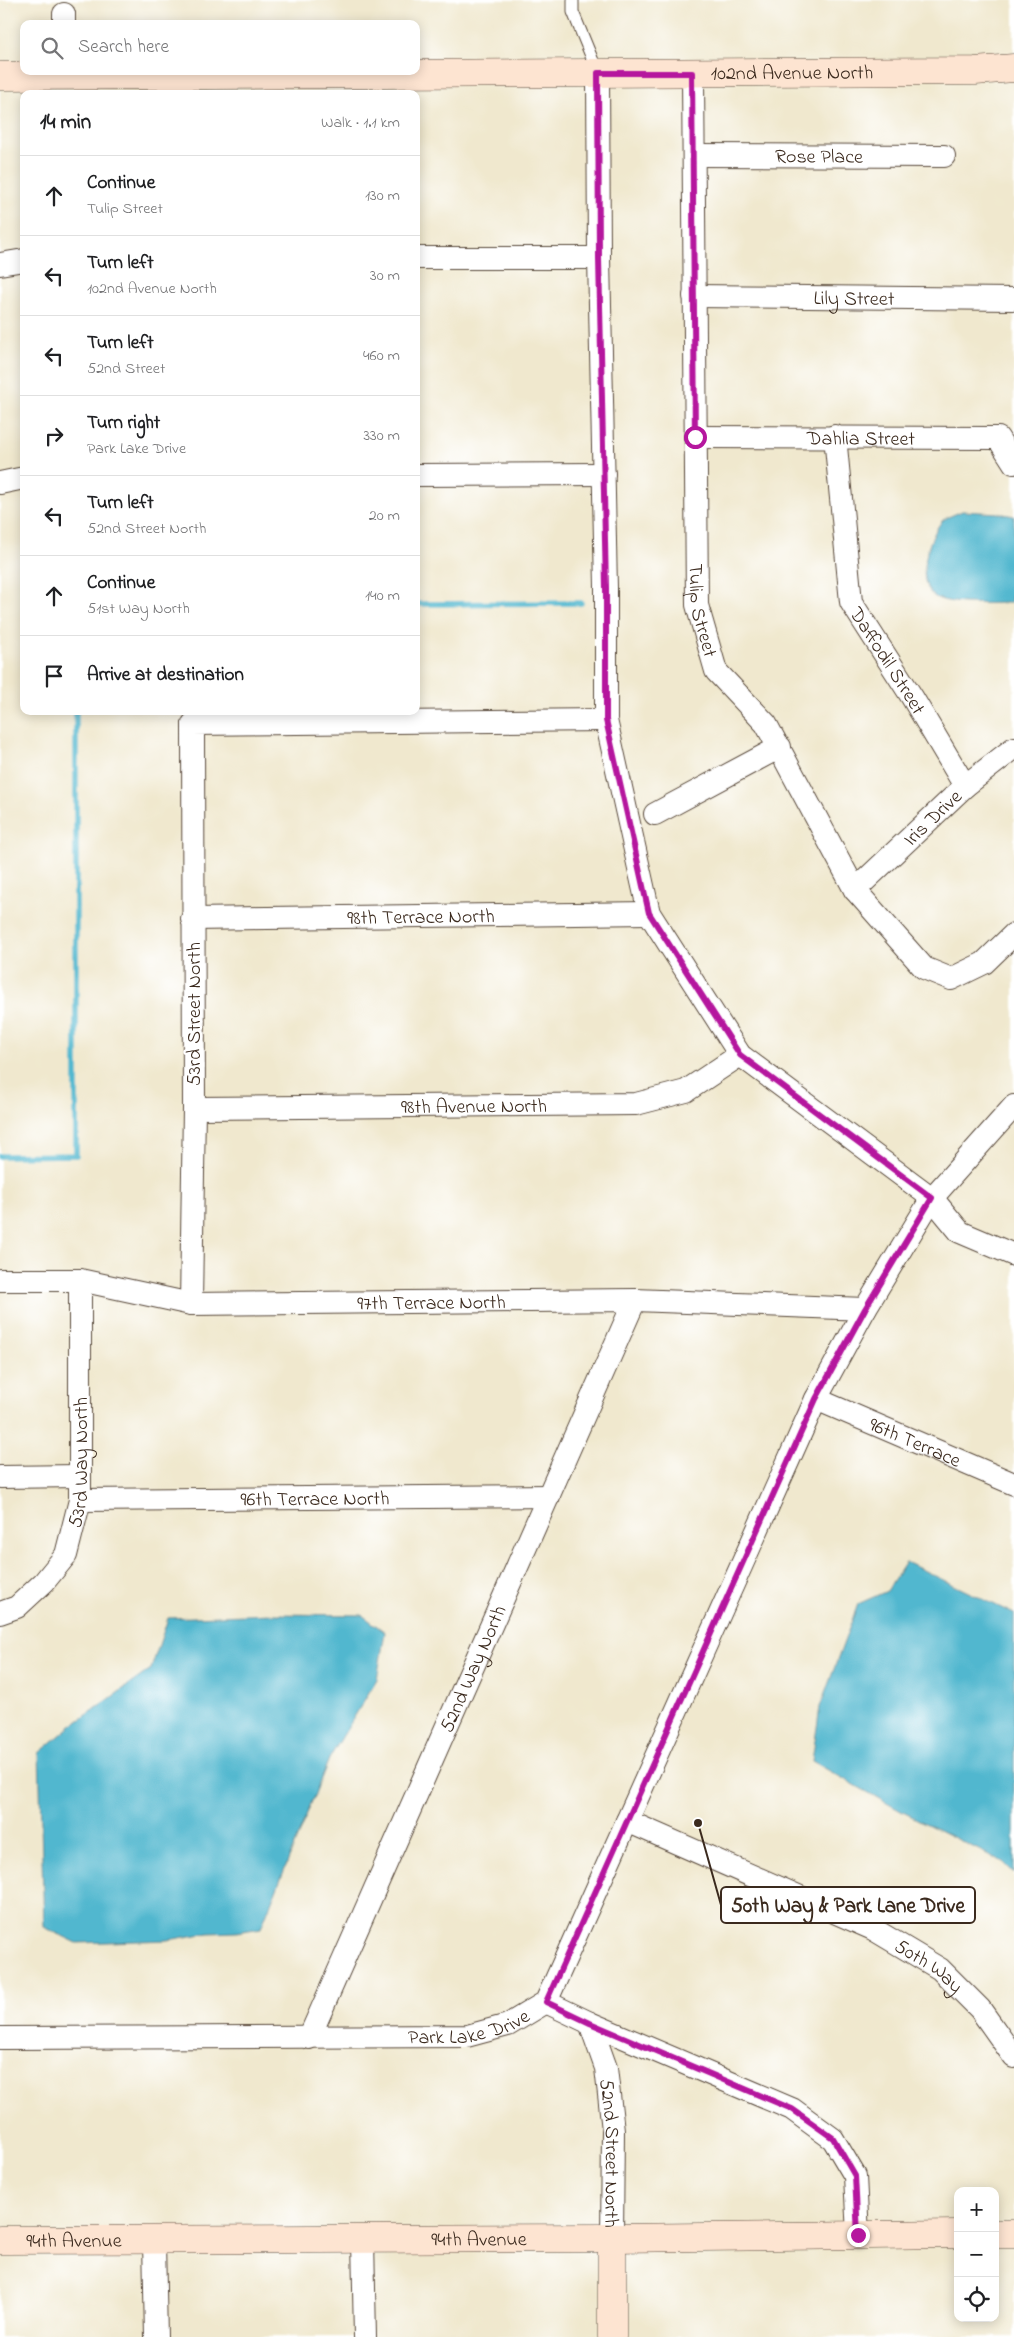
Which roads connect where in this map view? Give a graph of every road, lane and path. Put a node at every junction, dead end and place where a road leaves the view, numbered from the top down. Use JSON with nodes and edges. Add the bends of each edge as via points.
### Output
{"nodes":[{"id":1,"x":573,"y":0,"type":"edge"},
{"id":2,"x":1014,"y":68,"type":"edge"},
{"id":3,"x":420,"y":73,"type":"edge"},
{"id":4,"x":598,"y":73,"type":"junction"},
{"id":5,"x":692,"y":73,"type":"junction"},
{"id":6,"x":32,"y":75,"type":"edge"},
{"id":7,"x":0,"y":76,"type":"edge"},
{"id":8,"x":694,"y":155,"type":"junction"},
{"id":9,"x":944,"y":156,"type":"dead end"},
{"id":10,"x":420,"y":258,"type":"edge"},
{"id":11,"x":599,"y":258,"type":"junction"},
{"id":12,"x":20,"y":261,"type":"edge"},
{"id":13,"x":0,"y":264,"type":"edge"},
{"id":14,"x":694,"y":296,"type":"junction"},
{"id":15,"x":1014,"y":299,"type":"edge"},
{"id":16,"x":835,"y":436,"type":"junction"},
{"id":17,"x":695,"y":437,"type":"junction"},
{"id":18,"x":1014,"y":463,"type":"edge"},
{"id":19,"x":604,"y":474,"type":"junction"},
{"id":20,"x":420,"y":475,"type":"edge"},
{"id":21,"x":20,"y":479,"type":"edge"},
{"id":22,"x":0,"y":483,"type":"edge"},
{"id":23,"x":606,"y":720,"type":"junction"},
{"id":24,"x":780,"y":747,"type":"junction"},
{"id":25,"x":1014,"y":748,"type":"edge"},
{"id":26,"x":965,"y":786,"type":"junction"},
{"id":27,"x":655,"y":814,"type":"dead end"},
{"id":28,"x":855,"y":890,"type":"junction"},
{"id":29,"x":649,"y":913,"type":"junction"},
{"id":30,"x":192,"y":919,"type":"junction"},
{"id":31,"x":1014,"y":934,"type":"edge"},
{"id":32,"x":740,"y":1055,"type":"junction"},
{"id":33,"x":1014,"y":1106,"type":"edge"},
{"id":34,"x":194,"y":1108,"type":"junction"},
{"id":35,"x":932,"y":1198,"type":"junction"},
{"id":36,"x":1014,"y":1255,"type":"edge"},
{"id":37,"x":0,"y":1280,"type":"edge"},
{"id":38,"x":80,"y":1280,"type":"junction"},
{"id":39,"x":635,"y":1300,"type":"junction"},
{"id":40,"x":191,"y":1304,"type":"junction"},
{"id":41,"x":865,"y":1309,"type":"junction"},
{"id":42,"x":816,"y":1399,"type":"junction"},
{"id":43,"x":0,"y":1476,"type":"edge"},
{"id":44,"x":80,"y":1476,"type":"junction"},
{"id":45,"x":1014,"y":1484,"type":"edge"},
{"id":46,"x":549,"y":1496,"type":"junction"},
{"id":47,"x":80,"y":1500,"type":"junction"},
{"id":48,"x":0,"y":1614,"type":"edge"},
{"id":49,"x":627,"y":1821,"type":"junction"},
{"id":50,"x":546,"y":2002,"type":"junction"},
{"id":51,"x":590,"y":2023,"type":"junction"},
{"id":52,"x":0,"y":2038,"type":"edge"},
{"id":53,"x":309,"y":2038,"type":"junction"},
{"id":54,"x":1014,"y":2057,"type":"edge"},
{"id":55,"x":954,"y":2234,"type":"edge"},
{"id":56,"x":999,"y":2234,"type":"edge"},
{"id":57,"x":1014,"y":2234,"type":"edge"},
{"id":58,"x":858,"y":2235,"type":"junction"},
{"id":59,"x":612,"y":2238,"type":"junction"},
{"id":60,"x":0,"y":2240,"type":"edge"},
{"id":61,"x":363,"y":2240,"type":"junction"},
{"id":62,"x":154,"y":2241,"type":"junction"},
{"id":63,"x":156,"y":2337,"type":"edge"},
{"id":64,"x":365,"y":2337,"type":"edge"},
{"id":65,"x":612,"y":2337,"type":"edge"}],
"edges":[{"from":1,"to":4,"type":"lane","via":[[573,12]]},
{"from":2,"to":5,"type":"street","name":"102nd Avenue North"},
{"from":3,"to":4,"type":"street","name":"102nd Avenue North"},
{"from":4,"to":5,"type":"street","name":"102nd Avenue North"},
{"from":4,"to":11,"type":"street"},
{"from":5,"to":8,"type":"street","name":"Tulip Street"},
{"from":6,"to":7,"type":"street","name":"102nd Avenue North"},
{"from":8,"to":9,"type":"street","name":"Rose Place"},
{"from":8,"to":14,"type":"street","name":"Tulip Street"},
{"from":10,"to":11,"type":"street"},
{"from":11,"to":19,"type":"street"},
{"from":12,"to":13,"type":"street"},
{"from":14,"to":15,"type":"street","name":"Lily Street"},
{"from":14,"to":17,"type":"street","name":"Tulip Street"},
{"from":16,"to":17,"type":"street","name":"Dahlia Street"},
{"from":16,"to":18,"type":"street","name":"Dahlia Street","via":[[998,438]]},
{"from":16,"to":26,"type":"street","name":"Daffodil Street","via":[[851,602]]},
{"from":17,"to":24,"type":"street","name":"Tulip Street","via":[[697,604],[716,671],[766,724]]},
{"from":19,"to":20,"type":"street"},
{"from":19,"to":23,"type":"street"},
{"from":21,"to":22,"type":"street"},
{"from":23,"to":29,"type":"street"},
{"from":23,"to":30,"type":"street","name":"53rd Street North","via":[[193,724]]},
{"from":24,"to":27,"type":"street"},
{"from":24,"to":28,"type":"street","name":"Tulip Street"},
{"from":25,"to":26,"type":"street","name":"Iris Drive"},
{"from":26,"to":28,"type":"street","name":"Iris Drive"},
{"from":28,"to":31,"type":"street","name":"Tulip Street","via":[[924,968],[951,979],[984,963]]},
{"from":29,"to":30,"type":"street","name":"98th Terrace North"},
{"from":29,"to":32,"type":"street"},
{"from":30,"to":34,"type":"street","name":"53rd Street North"},
{"from":32,"to":34,"type":"street","name":"98th Avenue North","via":[[686,1091],[636,1104]]},
{"from":32,"to":35,"type":"street"},
{"from":33,"to":35,"type":"street","name":"Park Lake Drive"},
{"from":34,"to":40,"type":"street","name":"53rd Street North"},
{"from":35,"to":36,"type":"street","via":[[960,1232]]},
{"from":35,"to":41,"type":"street","name":"Park Lake Drive"},
{"from":37,"to":38,"type":"street","name":"97th Terrace North"},
{"from":38,"to":40,"type":"street","name":"97th Terrace North"},
{"from":38,"to":44,"type":"street","name":"53rd Way North"},
{"from":39,"to":40,"type":"street","name":"97th Terrace North"},
{"from":39,"to":41,"type":"street","name":"97th Terrace North"},
{"from":39,"to":46,"type":"street","name":"52nd Way North"},
{"from":41,"to":42,"type":"street","name":"Park Lake Drive"},
{"from":42,"to":45,"type":"street","name":"96th Terrace"},
{"from":42,"to":49,"type":"street","name":"Park Lake Drive"},
{"from":43,"to":44,"type":"street"},
{"from":44,"to":47,"type":"street","name":"53rd Way North"},
{"from":46,"to":47,"type":"street","name":"96th Terrace North"},
{"from":46,"to":53,"type":"street","name":"52nd Way North"},
{"from":47,"to":48,"type":"street","name":"53rd Way North","via":[[66,1555],[44,1582],[17,1606]]},
{"from":49,"to":50,"type":"street","name":"Park Lake Drive"},
{"from":49,"to":54,"type":"street","name":"50th Way","via":[[873,1929],[940,1969],[980,2009]]},
{"from":50,"to":51,"type":"street"},
{"from":50,"to":53,"type":"street","name":"Park Lake Drive","via":[[508,2025],[467,2036]]},
{"from":51,"to":58,"type":"street","via":[[792,2109],[833,2138],[855,2176]]},
{"from":51,"to":59,"type":"street","name":"52nd Street North","via":[[606,2068],[611,2113]]},
{"from":52,"to":53,"type":"street","name":"Park Lake Drive"},
{"from":55,"to":58,"type":"street","name":"94th Avenue"},
{"from":56,"to":57,"type":"street"},
{"from":58,"to":59,"type":"street","name":"94th Avenue"},
{"from":59,"to":61,"type":"street","name":"94th Avenue"},
{"from":59,"to":65,"type":"street","name":"52nd Street North"},
{"from":60,"to":62,"type":"street","name":"94th Avenue"},
{"from":61,"to":62,"type":"street","name":"94th Avenue"},
{"from":61,"to":64,"type":"street"},
{"from":62,"to":63,"type":"street"}]}
